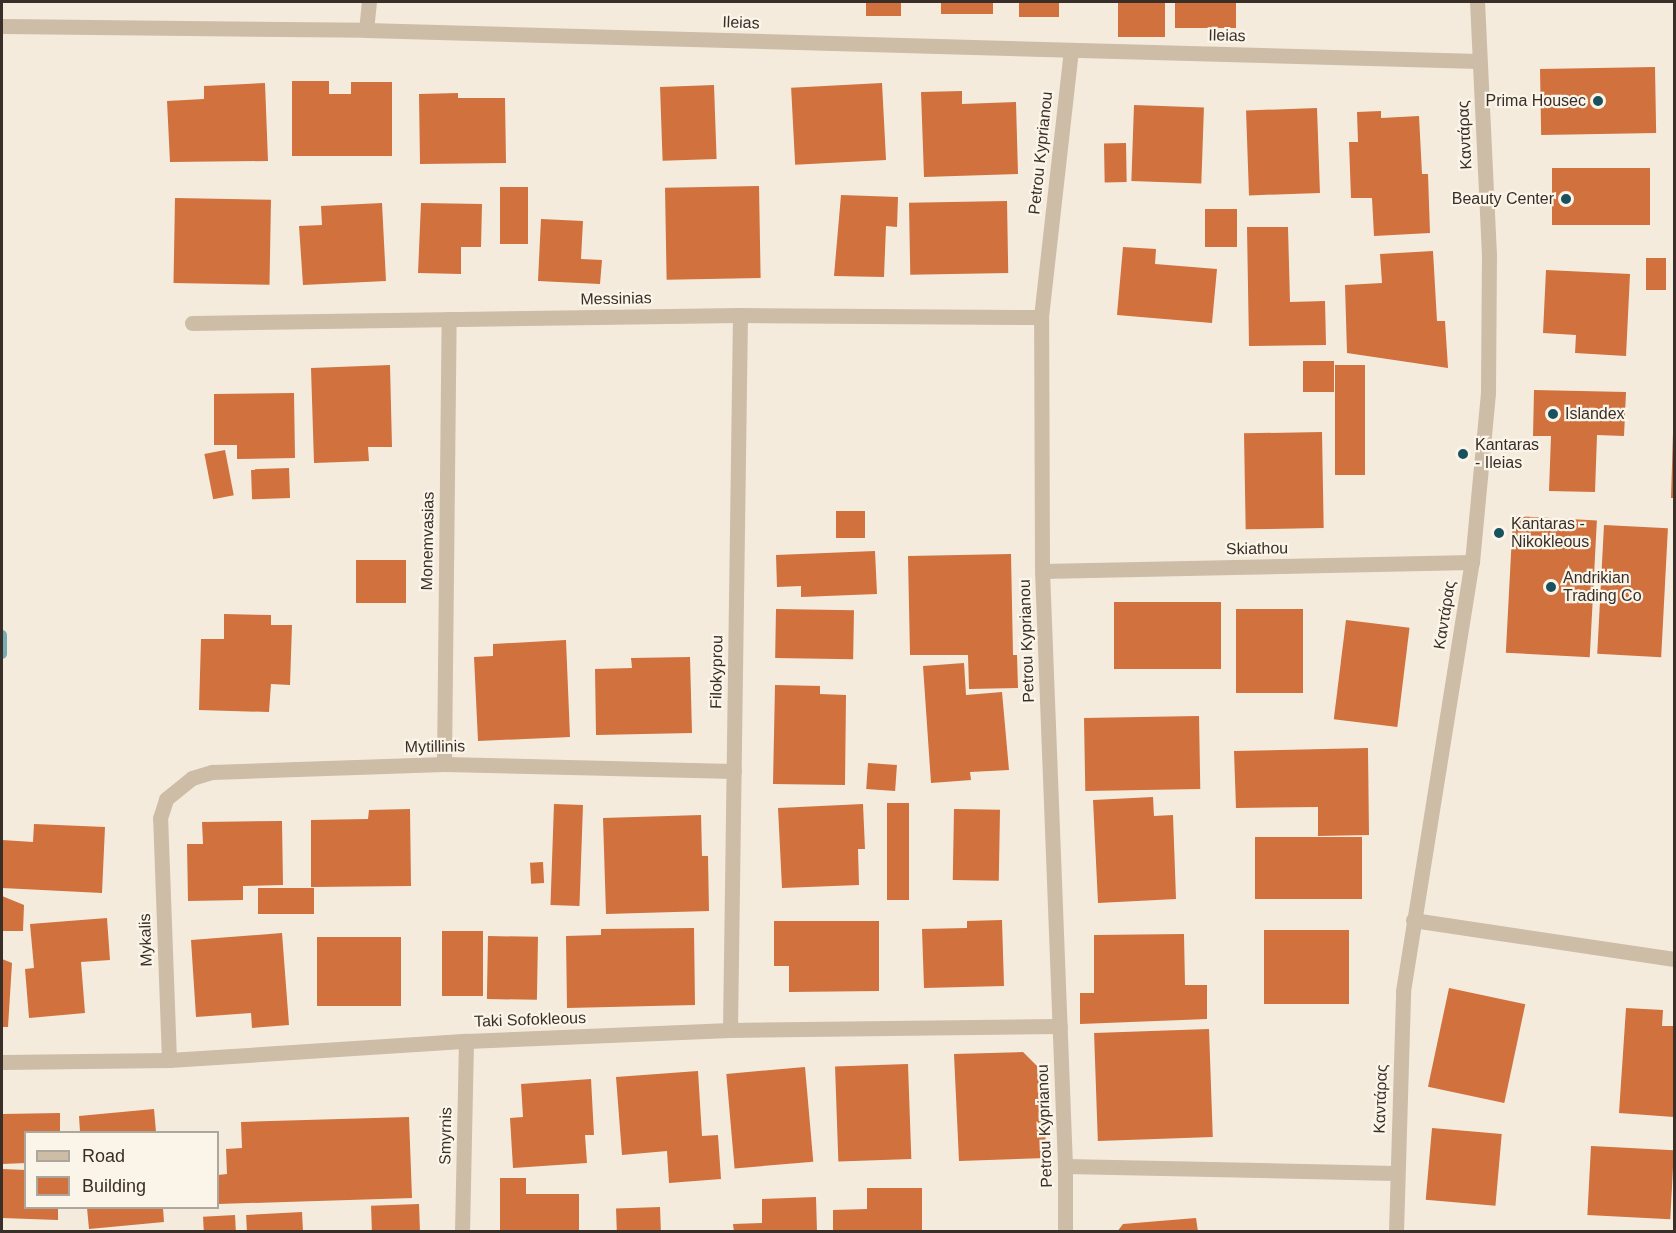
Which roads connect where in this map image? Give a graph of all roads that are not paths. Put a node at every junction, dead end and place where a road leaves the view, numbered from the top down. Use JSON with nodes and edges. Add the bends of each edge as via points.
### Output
{"nodes":[{"id":1,"x":369,"y":2,"type":"edge"},
{"id":2,"x":1477,"y":2,"type":"edge"},
{"id":3,"x":2,"y":26,"type":"edge"},
{"id":4,"x":366,"y":30,"type":"junction"},
{"id":5,"x":1071,"y":51,"type":"junction"},
{"id":6,"x":1479,"y":61,"type":"junction"},
{"id":7,"x":740,"y":315,"type":"junction"},
{"id":8,"x":1041,"y":317,"type":"junction"},
{"id":9,"x":449,"y":319,"type":"junction"},
{"id":10,"x":192,"y":323,"type":"dead end"},
{"id":11,"x":1472,"y":562,"type":"junction"},
{"id":12,"x":1042,"y":571,"type":"junction"},
{"id":13,"x":444,"y":764,"type":"junction"},
{"id":14,"x":734,"y":771,"type":"junction"},
{"id":15,"x":160,"y":819,"type":"joint"},
{"id":16,"x":1413,"y":920,"type":"junction"},
{"id":17,"x":1674,"y":959,"type":"edge"},
{"id":18,"x":1060,"y":1026,"type":"junction"},
{"id":19,"x":730,"y":1030,"type":"junction"},
{"id":20,"x":466,"y":1041,"type":"junction"},
{"id":21,"x":169,"y":1060,"type":"junction"},
{"id":22,"x":2,"y":1062,"type":"edge"},
{"id":23,"x":1065,"y":1166,"type":"junction"},
{"id":24,"x":1396,"y":1173,"type":"junction"},
{"id":25,"x":462,"y":1232,"type":"edge"},
{"id":26,"x":1065,"y":1232,"type":"edge"},
{"id":27,"x":1396,"y":1232,"type":"edge"}],
"edges":[{"from":1,"to":4,"type":"street"},
{"from":2,"to":6,"type":"street","name":"Καντάρας"},
{"from":3,"to":4,"type":"street","name":"Ileias"},
{"from":4,"to":5,"type":"street","name":"Ileias"},
{"from":5,"to":6,"type":"street","name":"Ileias"},
{"from":5,"to":8,"type":"street","name":"Petrou Kyprianou"},
{"from":6,"to":11,"type":"street","name":"Καντάρας","via":[[1489,255],[1488,393]]},
{"from":7,"to":8,"type":"street","name":"Messinias"},
{"from":7,"to":9,"type":"street","name":"Messinias"},
{"from":7,"to":14,"type":"street","name":"Filokyprou"},
{"from":8,"to":12,"type":"street","name":"Petrou Kyprianou"},
{"from":9,"to":10,"type":"street","name":"Messinias"},
{"from":9,"to":13,"type":"street","name":"Monemvasias"},
{"from":11,"to":12,"type":"street","name":"Skiathou"},
{"from":11,"to":16,"type":"street","name":"Καντάρας"},
{"from":12,"to":18,"type":"street","name":"Petrou Kyprianou"},
{"from":13,"to":14,"type":"street","name":"Mytillinis"},
{"from":13,"to":15,"type":"street","name":"Mytillinis","via":[[212,772],[178,787],[161,807]]},
{"from":14,"to":19,"type":"street","name":"Filokyprou"},
{"from":15,"to":21,"type":"street","name":"Mykalis"},
{"from":16,"to":17,"type":"street"},
{"from":16,"to":24,"type":"street","name":"Καντάρας","via":[[1403,991]]},
{"from":18,"to":19,"type":"street","name":"Taki Sofokleous"},
{"from":18,"to":23,"type":"street","name":"Petrou Kyprianou"},
{"from":19,"to":20,"type":"street","name":"Taki Sofokleous"},
{"from":20,"to":21,"type":"street","name":"Taki Sofokleous"},
{"from":20,"to":25,"type":"street","name":"Smyrnis"},
{"from":21,"to":22,"type":"street","name":"Taki Sofokleous"},
{"from":23,"to":24,"type":"street"},
{"from":23,"to":26,"type":"street","name":"Petrou Kyprianou"},
{"from":24,"to":27,"type":"street","name":"Καντάρας"}]}
